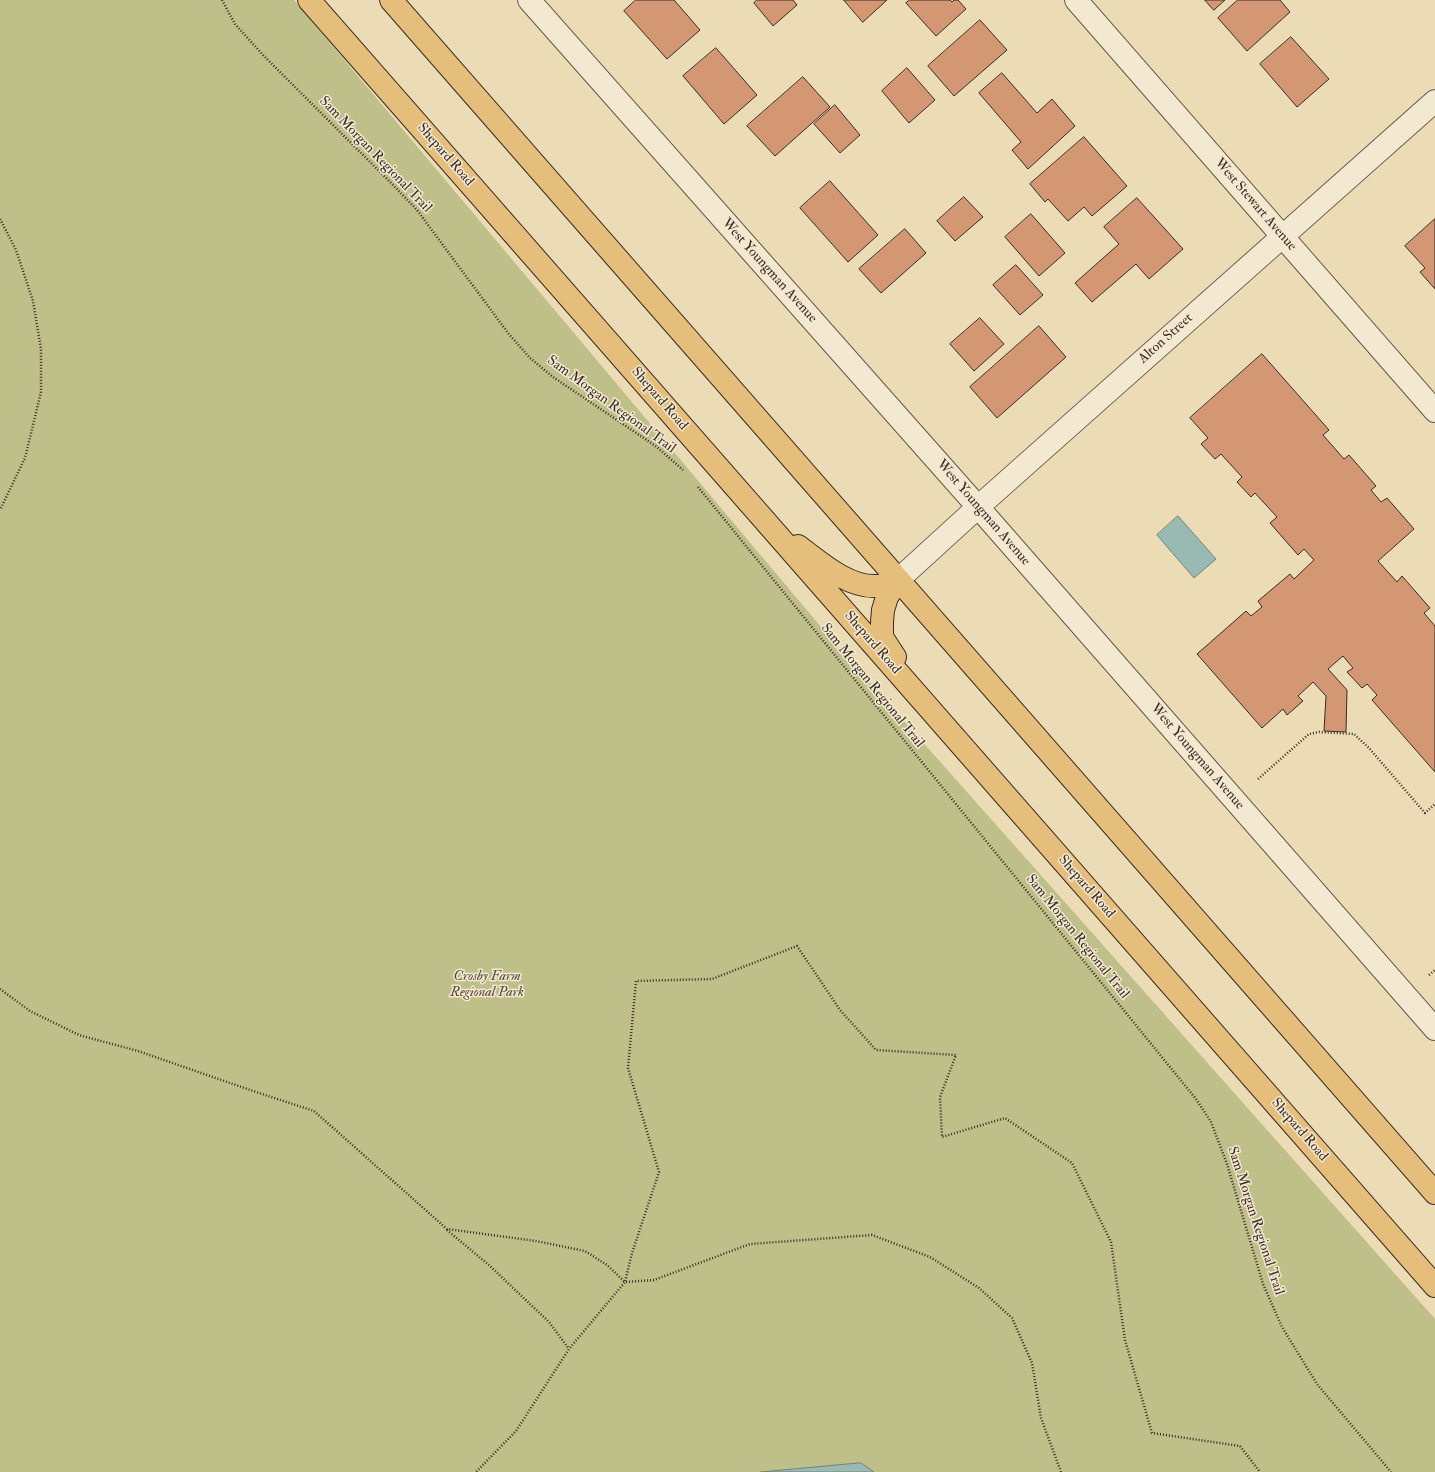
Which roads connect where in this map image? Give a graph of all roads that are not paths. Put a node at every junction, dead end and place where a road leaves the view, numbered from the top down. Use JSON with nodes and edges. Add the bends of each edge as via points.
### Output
{"nodes":[{"id":1,"x":309,"y":0,"type":"edge"},
{"id":2,"x":391,"y":0,"type":"edge"},
{"id":3,"x":529,"y":0,"type":"edge"},
{"id":4,"x":1076,"y":0,"type":"edge"},
{"id":5,"x":1435,"y":101,"type":"edge"},
{"id":6,"x":1282,"y":236,"type":"junction"},
{"id":7,"x":1435,"y":411,"type":"edge"},
{"id":8,"x":750,"y":504,"type":"junction"},
{"id":9,"x":978,"y":507,"type":"junction"},
{"id":10,"x":898,"y":580,"type":"junction"},
{"id":11,"x":996,"y":785,"type":"junction"},
{"id":12,"x":1435,"y":1029,"type":"edge"},
{"id":13,"x":1435,"y":1193,"type":"edge"},
{"id":14,"x":1435,"y":1286,"type":"edge"}],
"edges":[{"from":1,"to":8,"type":"highway","name":"Shepard Road"},
{"from":2,"to":10,"type":"highway"},
{"from":3,"to":9,"type":"street","name":"West Youngman Avenue"},
{"from":4,"to":6,"type":"street","name":"West Stewart Avenue"},
{"from":5,"to":6,"type":"street","name":"Alton Street"},
{"from":6,"to":7,"type":"street","name":"West Stewart Avenue"},
{"from":6,"to":9,"type":"street","name":"Alton Street"},
{"from":8,"to":10,"type":"highway","via":[[798,546],[841,576],[871,586]]},
{"from":8,"to":11,"type":"highway","name":"Shepard Road"},
{"from":9,"to":10,"type":"street","name":"Alton Street"},
{"from":9,"to":12,"type":"street","name":"West Youngman Avenue"},
{"from":10,"to":11,"type":"highway","via":[[887,597],[883,610],[882,637],[901,666]]},
{"from":10,"to":13,"type":"highway"},
{"from":11,"to":14,"type":"highway","name":"Shepard Road"}]}
